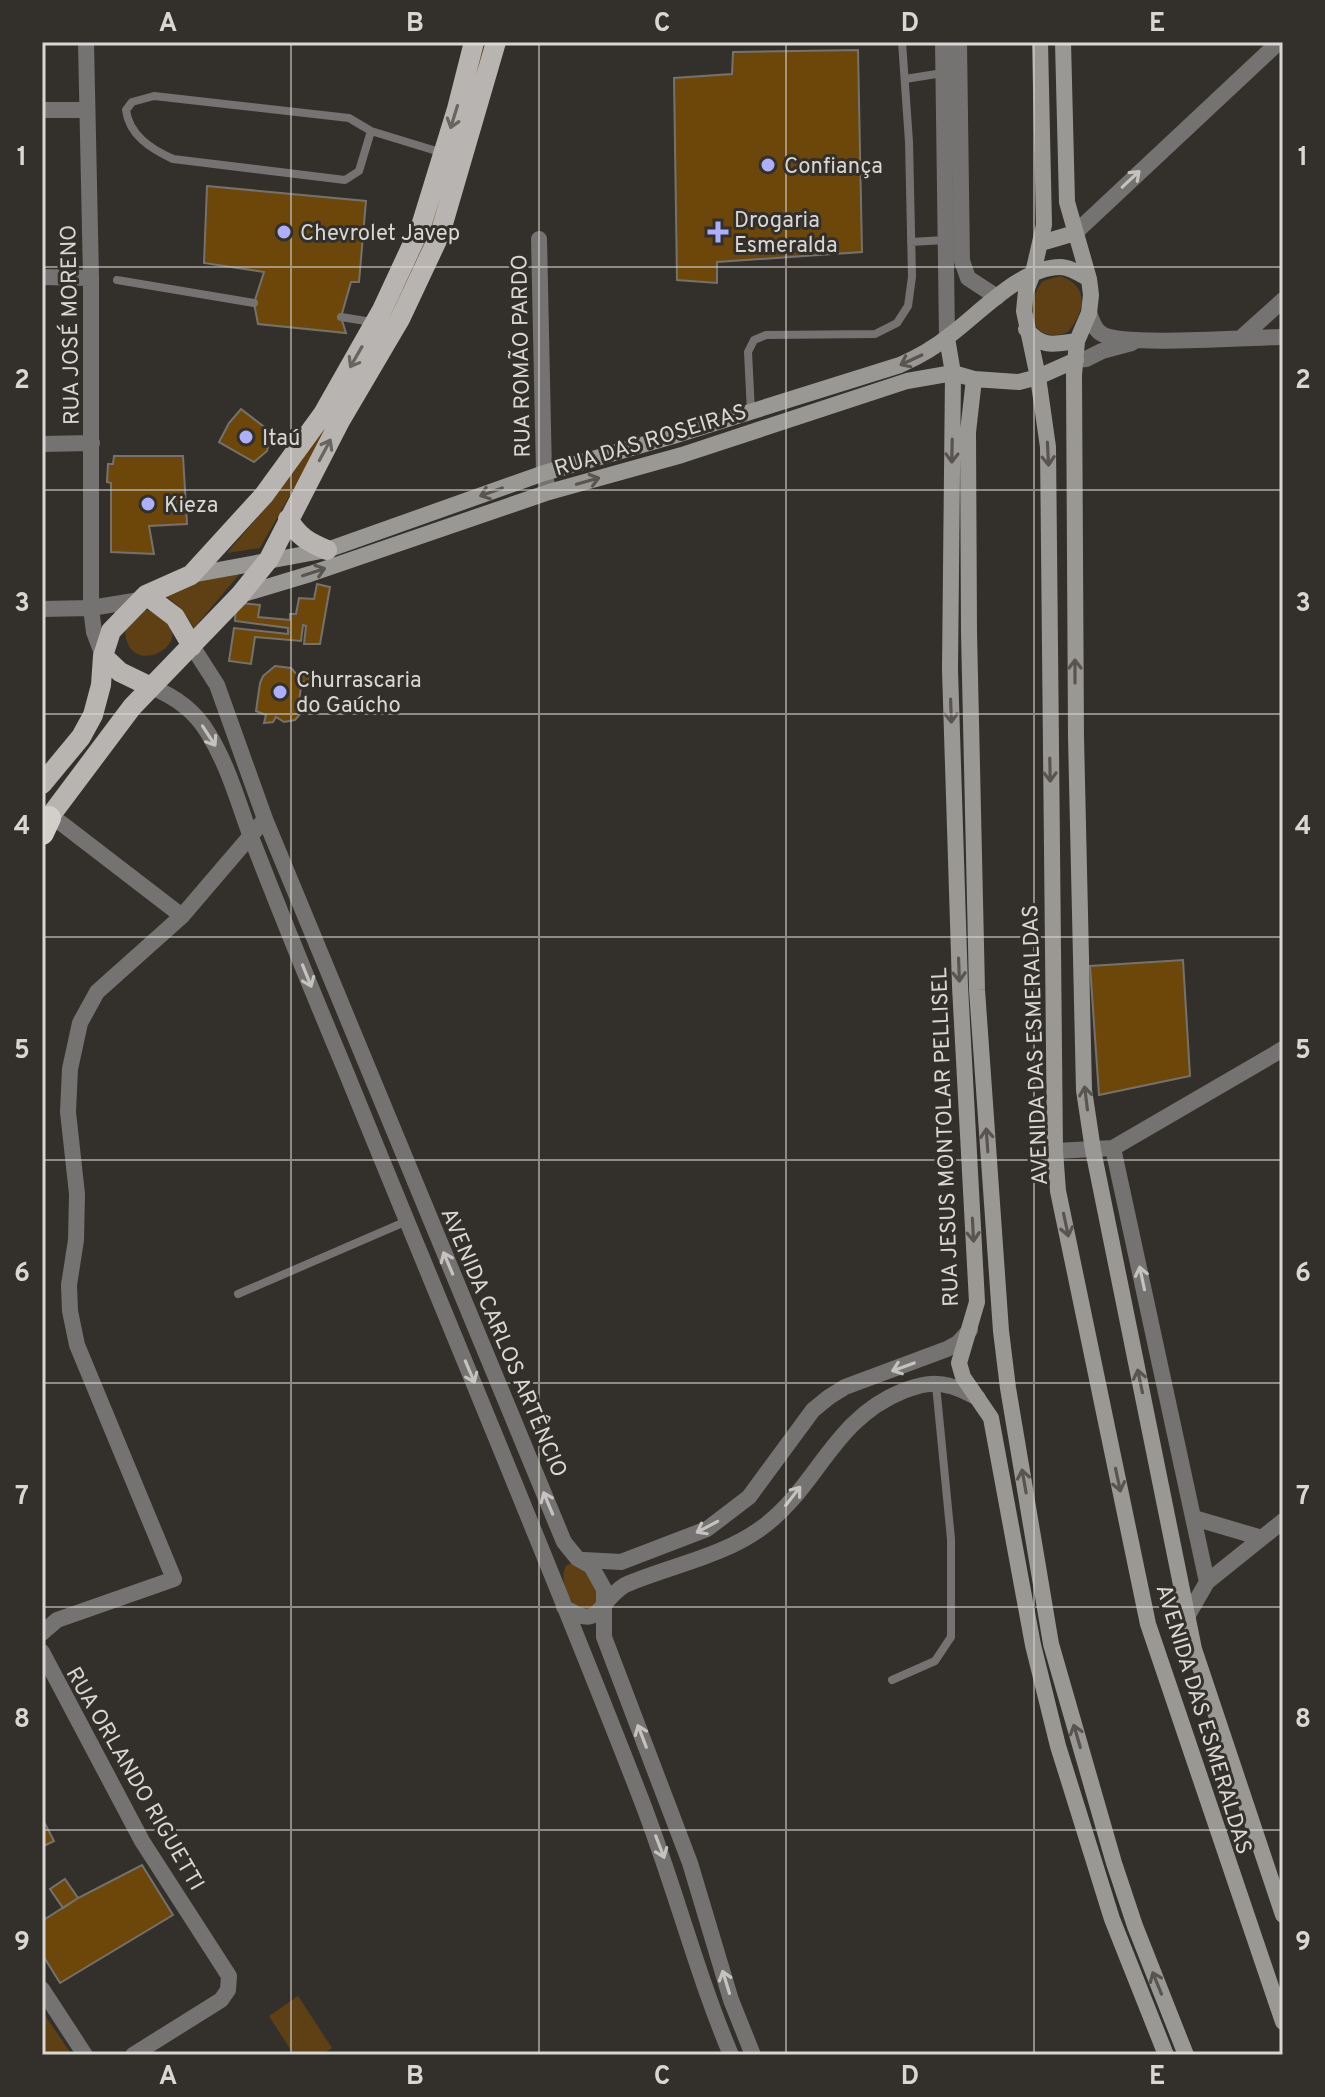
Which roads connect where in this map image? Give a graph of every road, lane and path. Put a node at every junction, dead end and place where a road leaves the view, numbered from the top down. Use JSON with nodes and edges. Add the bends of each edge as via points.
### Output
{"nodes":[{"id":1,"x":86,"y":42,"type":"edge"},
{"id":2,"x":474,"y":42,"type":"edge"},
{"id":3,"x":496,"y":42,"type":"edge"},
{"id":4,"x":902,"y":42,"type":"edge"},
{"id":5,"x":943,"y":42,"type":"edge"},
{"id":6,"x":959,"y":42,"type":"edge"},
{"id":7,"x":1040,"y":42,"type":"edge"},
{"id":8,"x":1063,"y":42,"type":"edge"},
{"id":9,"x":1279,"y":42,"type":"edge"},
{"id":10,"x":944,"y":73,"type":"junction"},
{"id":11,"x":905,"y":79,"type":"junction"},
{"id":12,"x":42,"y":110,"type":"edge"},
{"id":13,"x":87,"y":110,"type":"junction"},
{"id":14,"x":371,"y":131,"type":"junction"},
{"id":15,"x":443,"y":153,"type":"junction"},
{"id":16,"x":1075,"y":233,"type":"junction"},
{"id":17,"x":539,"y":239,"type":"dead end"},
{"id":18,"x":945,"y":240,"type":"junction"},
{"id":19,"x":911,"y":242,"type":"junction"},
{"id":20,"x":1041,"y":243,"type":"junction"},
{"id":21,"x":1033,"y":273,"type":"junction"},
{"id":22,"x":42,"y":277,"type":"edge"},
{"id":23,"x":91,"y":278,"type":"junction"},
{"id":24,"x":1089,"y":279,"type":"junction"},
{"id":25,"x":117,"y":280,"type":"dead end"},
{"id":26,"x":997,"y":297,"type":"junction"},
{"id":27,"x":1283,"y":300,"type":"edge"},
{"id":28,"x":254,"y":303,"type":"dead end"},
{"id":29,"x":1089,"y":313,"type":"junction"},
{"id":30,"x":341,"y":317,"type":"dead end"},
{"id":31,"x":375,"y":323,"type":"junction"},
{"id":32,"x":1026,"y":329,"type":"junction"},
{"id":33,"x":1242,"y":337,"type":"junction"},
{"id":34,"x":1283,"y":337,"type":"edge"},
{"id":35,"x":947,"y":338,"type":"junction"},
{"id":36,"x":1077,"y":341,"type":"junction"},
{"id":37,"x":1141,"y":341,"type":"junction"},
{"id":38,"x":1076,"y":360,"type":"junction"},
{"id":39,"x":953,"y":373,"type":"junction"},
{"id":40,"x":1038,"y":377,"type":"junction"},
{"id":41,"x":974,"y":379,"type":"junction"},
{"id":42,"x":828,"y":397,"type":"junction"},
{"id":43,"x":751,"y":412,"type":"junction"},
{"id":44,"x":673,"y":436,"type":"junction"},
{"id":45,"x":92,"y":443,"type":"junction"},
{"id":46,"x":42,"y":444,"type":"edge"},
{"id":47,"x":682,"y":455,"type":"junction"},
{"id":48,"x":544,"y":473,"type":"junction"},
{"id":49,"x":549,"y":492,"type":"junction"},
{"id":50,"x":288,"y":519,"type":"junction"},
{"id":51,"x":327,"y":550,"type":"junction"},
{"id":52,"x":269,"y":559,"type":"junction"},
{"id":53,"x":191,"y":575,"type":"junction"},
{"id":54,"x":240,"y":595,"type":"junction"},
{"id":55,"x":143,"y":597,"type":"junction"},
{"id":56,"x":91,"y":608,"type":"junction"},
{"id":57,"x":42,"y":609,"type":"edge"},
{"id":58,"x":949,"y":632,"type":"junction"},
{"id":59,"x":969,"y":632,"type":"junction"},
{"id":60,"x":192,"y":646,"type":"junction"},
{"id":61,"x":103,"y":656,"type":"junction"},
{"id":62,"x":151,"y":687,"type":"junction"},
{"id":63,"x":1076,"y":737,"type":"junction"},
{"id":64,"x":1049,"y":738,"type":"junction"},
{"id":65,"x":42,"y":784,"type":"edge"},
{"id":66,"x":265,"y":819,"type":"junction"},
{"id":67,"x":49,"y":825,"type":"edge"},
{"id":68,"x":251,"y":835,"type":"junction"},
{"id":69,"x":182,"y":916,"type":"junction"},
{"id":70,"x":1283,"y":1049,"type":"edge"},
{"id":71,"x":365,"y":1062,"type":"junction"},
{"id":72,"x":344,"y":1069,"type":"junction"},
{"id":73,"x":1113,"y":1148,"type":"junction"},
{"id":74,"x":1093,"y":1150,"type":"junction"},
{"id":75,"x":1055,"y":1151,"type":"junction"},
{"id":76,"x":408,"y":1220,"type":"junction"},
{"id":77,"x":238,"y":1294,"type":"dead end"},
{"id":78,"x":970,"y":1330,"type":"junction"},
{"id":79,"x":1001,"y":1331,"type":"junction"},
{"id":80,"x":936,"y":1384,"type":"junction"},
{"id":81,"x":1008,"y":1388,"type":"junction"},
{"id":82,"x":978,"y":1398,"type":"junction"},
{"id":83,"x":1194,"y":1518,"type":"junction"},
{"id":84,"x":1283,"y":1521,"type":"edge"},
{"id":85,"x":1262,"y":1538,"type":"junction"},
{"id":86,"x":581,"y":1559,"type":"junction"},
{"id":87,"x":1207,"y":1582,"type":"junction"},
{"id":88,"x":556,"y":1588,"type":"junction"},
{"id":89,"x":606,"y":1600,"type":"junction"},
{"id":90,"x":564,"y":1607,"type":"junction"},
{"id":91,"x":1188,"y":1615,"type":"junction"},
{"id":92,"x":43,"y":1632,"type":"edge"},
{"id":93,"x":42,"y":1652,"type":"edge"},
{"id":94,"x":892,"y":1680,"type":"dead end"},
{"id":95,"x":662,"y":1789,"type":"junction"},
{"id":96,"x":641,"y":1798,"type":"junction"},
{"id":97,"x":1283,"y":1915,"type":"edge"},
{"id":98,"x":42,"y":1989,"type":"edge"},
{"id":99,"x":1283,"y":2022,"type":"edge"},
{"id":100,"x":85,"y":2055,"type":"edge"},
{"id":101,"x":133,"y":2055,"type":"edge"},
{"id":102,"x":731,"y":2055,"type":"edge"},
{"id":103,"x":753,"y":2055,"type":"edge"},
{"id":104,"x":1166,"y":2055,"type":"edge"},
{"id":105,"x":1186,"y":2055,"type":"edge"}],
"edges":[{"from":1,"to":13,"type":"street","name":"RUA JOSÉ MORENO"},
{"from":2,"to":15,"type":"main road","one_way":true},
{"from":50,"to":3,"type":"main road","one_way":true,"via":[[400,319],[440,234]]},
{"from":4,"to":11,"type":"lane"},
{"from":5,"to":10,"type":"street"},
{"from":6,"to":26,"type":"street","via":[[962,261],[968,278]]},
{"from":7,"to":20,"type":"main road","name":"AVENIDA DAS ESMERALDAS"},
{"from":8,"to":16,"type":"main road","via":[[1067,202]]},
{"from":16,"to":9,"type":"street","one_way":true},
{"from":10,"to":11,"type":"lane"},
{"from":10,"to":18,"type":"street"},
{"from":11,"to":19,"type":"lane"},
{"from":12,"to":13,"type":"street"},
{"from":13,"to":23,"type":"street","name":"RUA JOSÉ MORENO"},
{"from":14,"to":14,"type":"lane","via":[[359,171],[345,180],[173,159],[152,149],[128,124],[126,110],[132,102],[154,96],[349,118]]},
{"from":14,"to":15,"type":"lane"},
{"from":15,"to":31,"type":"main road","via":[[421,226]]},
{"from":16,"to":20,"type":"main road"},
{"from":16,"to":24,"type":"main road"},
{"from":17,"to":48,"type":"street","name":"RUA ROMÃO PARDO"},
{"from":18,"to":19,"type":"lane"},
{"from":18,"to":35,"type":"street"},
{"from":19,"to":43,"type":"lane","via":[[908,306],[897,323],[875,334],[766,335],[754,340],[748,352]]},
{"from":20,"to":21,"type":"main road","name":"AVENIDA DAS ESMERALDAS"},
{"from":21,"to":24,"type":"main road","via":[[1060,267]]},
{"from":21,"to":26,"type":"main road","name":"RUA DAS ROSEIRAS"},
{"from":21,"to":32,"type":"main road","name":"AVENIDA DAS ESMERALDAS","via":[[1026,291]]},
{"from":22,"to":23,"type":"street"},
{"from":23,"to":45,"type":"street","name":"RUA JOSÉ MORENO"},
{"from":24,"to":29,"type":"main road"},
{"from":25,"to":28,"type":"lane"},
{"from":26,"to":35,"type":"main road","name":"RUA DAS ROSEIRAS"},
{"from":27,"to":33,"type":"street"},
{"from":29,"to":36,"type":"main road"},
{"from":29,"to":37,"type":"street","via":[[1102,335]]},
{"from":30,"to":31,"type":"lane"},
{"from":31,"to":53,"type":"main road","one_way":true,"via":[[323,414],[279,476]]},
{"from":32,"to":36,"type":"main road","via":[[1045,344]]},
{"from":32,"to":40,"type":"main road","name":"AVENIDA DAS ESMERALDAS"},
{"from":33,"to":34,"type":"street"},
{"from":33,"to":37,"type":"street"},
{"from":35,"to":39,"type":"main road","name":"RUA JESUS MONTOLAR PELLISEL"},
{"from":35,"to":42,"type":"main road","name":"RUA DAS ROSEIRAS","one_way":true,"via":[[920,356]]},
{"from":36,"to":38,"type":"main road","name":"AVENIDA DAS ESMERALDAS"},
{"from":37,"to":38,"type":"street"},
{"from":38,"to":40,"type":"main road","name":"RUA DAS ROSEIRAS"},
{"from":63,"to":38,"type":"main road","name":"AVENIDA DAS ESMERALDAS","one_way":true},
{"from":39,"to":41,"type":"main road","name":"RUA DAS ROSEIRAS"},
{"from":39,"to":42,"type":"main road","name":"RUA DAS ROSEIRAS"},
{"from":39,"to":58,"type":"main road","name":"RUA JESUS MONTOLAR PELLISEL","one_way":true},
{"from":40,"to":41,"type":"main road","name":"RUA DAS ROSEIRAS","via":[[1019,382]]},
{"from":40,"to":64,"type":"main road","name":"AVENIDA DAS ESMERALDAS","one_way":true,"via":[[1048,447]]},
{"from":41,"to":59,"type":"main road","name":"RUA JESUS MONTOLAR PELLISEL","via":[[968,432]]},
{"from":42,"to":43,"type":"main road","name":"RUA DAS ROSEIRAS"},
{"from":42,"to":47,"type":"main road","name":"RUA DAS ROSEIRAS"},
{"from":43,"to":44,"type":"main road","name":"RUA DAS ROSEIRAS"},
{"from":44,"to":47,"type":"main road"},
{"from":44,"to":48,"type":"main road","name":"RUA DAS ROSEIRAS"},
{"from":45,"to":46,"type":"street"},
{"from":45,"to":56,"type":"street","name":"RUA JOSÉ MORENO"},
{"from":49,"to":47,"type":"main road","name":"RUA DAS ROSEIRAS","one_way":true},
{"from":48,"to":49,"type":"street","name":"RUA ROMÃO PARDO"},
{"from":48,"to":51,"type":"main road","name":"RUA DAS ROSEIRAS","one_way":true},
{"from":54,"to":49,"type":"main road","name":"RUA DAS ROSEIRAS","one_way":true},
{"from":50,"to":51,"type":"main road","via":[[298,536]]},
{"from":50,"to":52,"type":"main road"},
{"from":51,"to":52,"type":"main road","name":"RUA DAS ROSEIRAS"},
{"from":52,"to":53,"type":"main road","name":"RUA DAS ROSEIRAS"},
{"from":52,"to":54,"type":"main road"},
{"from":53,"to":55,"type":"main road"},
{"from":54,"to":60,"type":"main road"},
{"from":55,"to":56,"type":"street"},
{"from":55,"to":60,"type":"main road","via":[[175,617]]},
{"from":55,"to":61,"type":"main road","via":[[111,631]]},
{"from":56,"to":57,"type":"street"},
{"from":56,"to":61,"type":"street","name":"RUA JOSÉ MORENO"},
{"from":58,"to":59,"type":"main road"},
{"from":58,"to":78,"type":"main road","name":"RUA JESUS MONTOLAR PELLISEL","one_way":true,"via":[[977,1302]]},
{"from":79,"to":59,"type":"main road","name":"RUA JESUS MONTOLAR PELLISEL","one_way":true,"via":[[977,990]]},
{"from":60,"to":62,"type":"main road"},
{"from":60,"to":66,"type":"street","name":"AVENIDA CARLOS ARTÊNCIO","via":[[217,685]]},
{"from":61,"to":62,"type":"main road","via":[[120,672]]},
{"from":61,"to":65,"type":"main road","via":[[93,715]]},
{"from":62,"to":67,"type":"main road","via":[[94,755]]},
{"from":62,"to":68,"type":"street","name":"AVENIDA CARLOS ARTÊNCIO","one_way":true,"via":[[171,695],[206,728]]},
{"from":63,"to":64,"type":"main road"},
{"from":74,"to":63,"type":"main road","name":"AVENIDA DAS ESMERALDAS","one_way":true,"via":[[1084,1090]]},
{"from":64,"to":75,"type":"main road","name":"AVENIDA DAS ESMERALDAS","one_way":true},
{"from":66,"to":68,"type":"street"},
{"from":66,"to":71,"type":"street","name":"AVENIDA CARLOS ARTÊNCIO"},
{"from":67,"to":69,"type":"street"},
{"from":68,"to":69,"type":"street"},
{"from":68,"to":72,"type":"street","name":"AVENIDA CARLOS ARTÊNCIO","one_way":true},
{"from":69,"to":92,"type":"street","via":[[97,992],[80,1023],[68,1112],[77,1194],[69,1285],[77,1345],[174,1579],[57,1620]]},
{"from":70,"to":73,"type":"street"},
{"from":71,"to":72,"type":"street"},
{"from":86,"to":71,"type":"street","name":"AVENIDA CARLOS ARTÊNCIO","one_way":true,"via":[[564,1542]]},
{"from":72,"to":76,"type":"street","name":"AVENIDA CARLOS ARTÊNCIO"},
{"from":73,"to":74,"type":"street"},
{"from":83,"to":73,"type":"street","one_way":true},
{"from":74,"to":75,"type":"street"},
{"from":91,"to":74,"type":"main road","name":"AVENIDA DAS ESMERALDAS","one_way":true},
{"from":75,"to":99,"type":"main road","name":"AVENIDA DAS ESMERALDAS","one_way":true,"via":[[1058,1191],[1148,1624]]},
{"from":76,"to":77,"type":"lane"},
{"from":76,"to":88,"type":"street","name":"AVENIDA CARLOS ARTÊNCIO","one_way":true},
{"from":78,"to":79,"type":"main road","via":[[993,1325]]},
{"from":78,"to":82,"type":"main road","name":"RUA JESUS MONTOLAR PELLISEL","via":[[959,1363]]},
{"from":78,"to":86,"type":"street","one_way":true,"via":[[947,1349],[829,1397],[813,1410],[749,1497],[707,1529],[621,1562]]},
{"from":79,"to":81,"type":"main road","name":"RUA JESUS MONTOLAR PELLISEL"},
{"from":80,"to":82,"type":"street"},
{"from":89,"to":80,"type":"street","one_way":true,"via":[[625,1585],[761,1528],[780,1513],[839,1436],[867,1410],[911,1388]]},
{"from":80,"to":94,"type":"lane","via":[[951,1539],[951,1637],[935,1661]]},
{"from":81,"to":82,"type":"main road","via":[[994,1397]]},
{"from":105,"to":81,"type":"main road","name":"RUA JESUS MONTOLAR PELLISEL","one_way":true,"via":[[1114,1863],[1051,1644]]},
{"from":82,"to":104,"type":"main road","name":"RUA JESUS MONTOLAR PELLISEL","via":[[991,1418],[1033,1645],[1058,1746],[1112,1919]]},
{"from":83,"to":85,"type":"street"},
{"from":83,"to":87,"type":"street"},
{"from":84,"to":85,"type":"street"},
{"from":85,"to":87,"type":"street"},
{"from":86,"to":88,"type":"street","via":[[561,1567]]},
{"from":86,"to":89,"type":"street","name":"AVENIDA CARLOS ARTÊNCIO","via":[[598,1578]]},
{"from":87,"to":91,"type":"street"},
{"from":88,"to":90,"type":"street","name":"AVENIDA CARLOS ARTÊNCIO"},
{"from":89,"to":90,"type":"street","via":[[599,1613],[586,1618]]},
{"from":95,"to":89,"type":"street","name":"AVENIDA CARLOS ARTÊNCIO","one_way":true,"via":[[604,1637]]},
{"from":90,"to":96,"type":"street","name":"AVENIDA CARLOS ARTÊNCIO"},
{"from":91,"to":97,"type":"main road","name":"AVENIDA DAS ESMERALDAS","via":[[1199,1663]]},
{"from":93,"to":101,"type":"street","name":"RUA ORLANDO RIGUETTI","via":[[142,1841],[229,1976],[221,2000]]},
{"from":95,"to":96,"type":"street"},
{"from":103,"to":95,"type":"street","name":"AVENIDA CARLOS ARTÊNCIO","one_way":true},
{"from":96,"to":102,"type":"street","name":"AVENIDA CARLOS ARTÊNCIO","one_way":true},
{"from":98,"to":100,"type":"street"}]}
